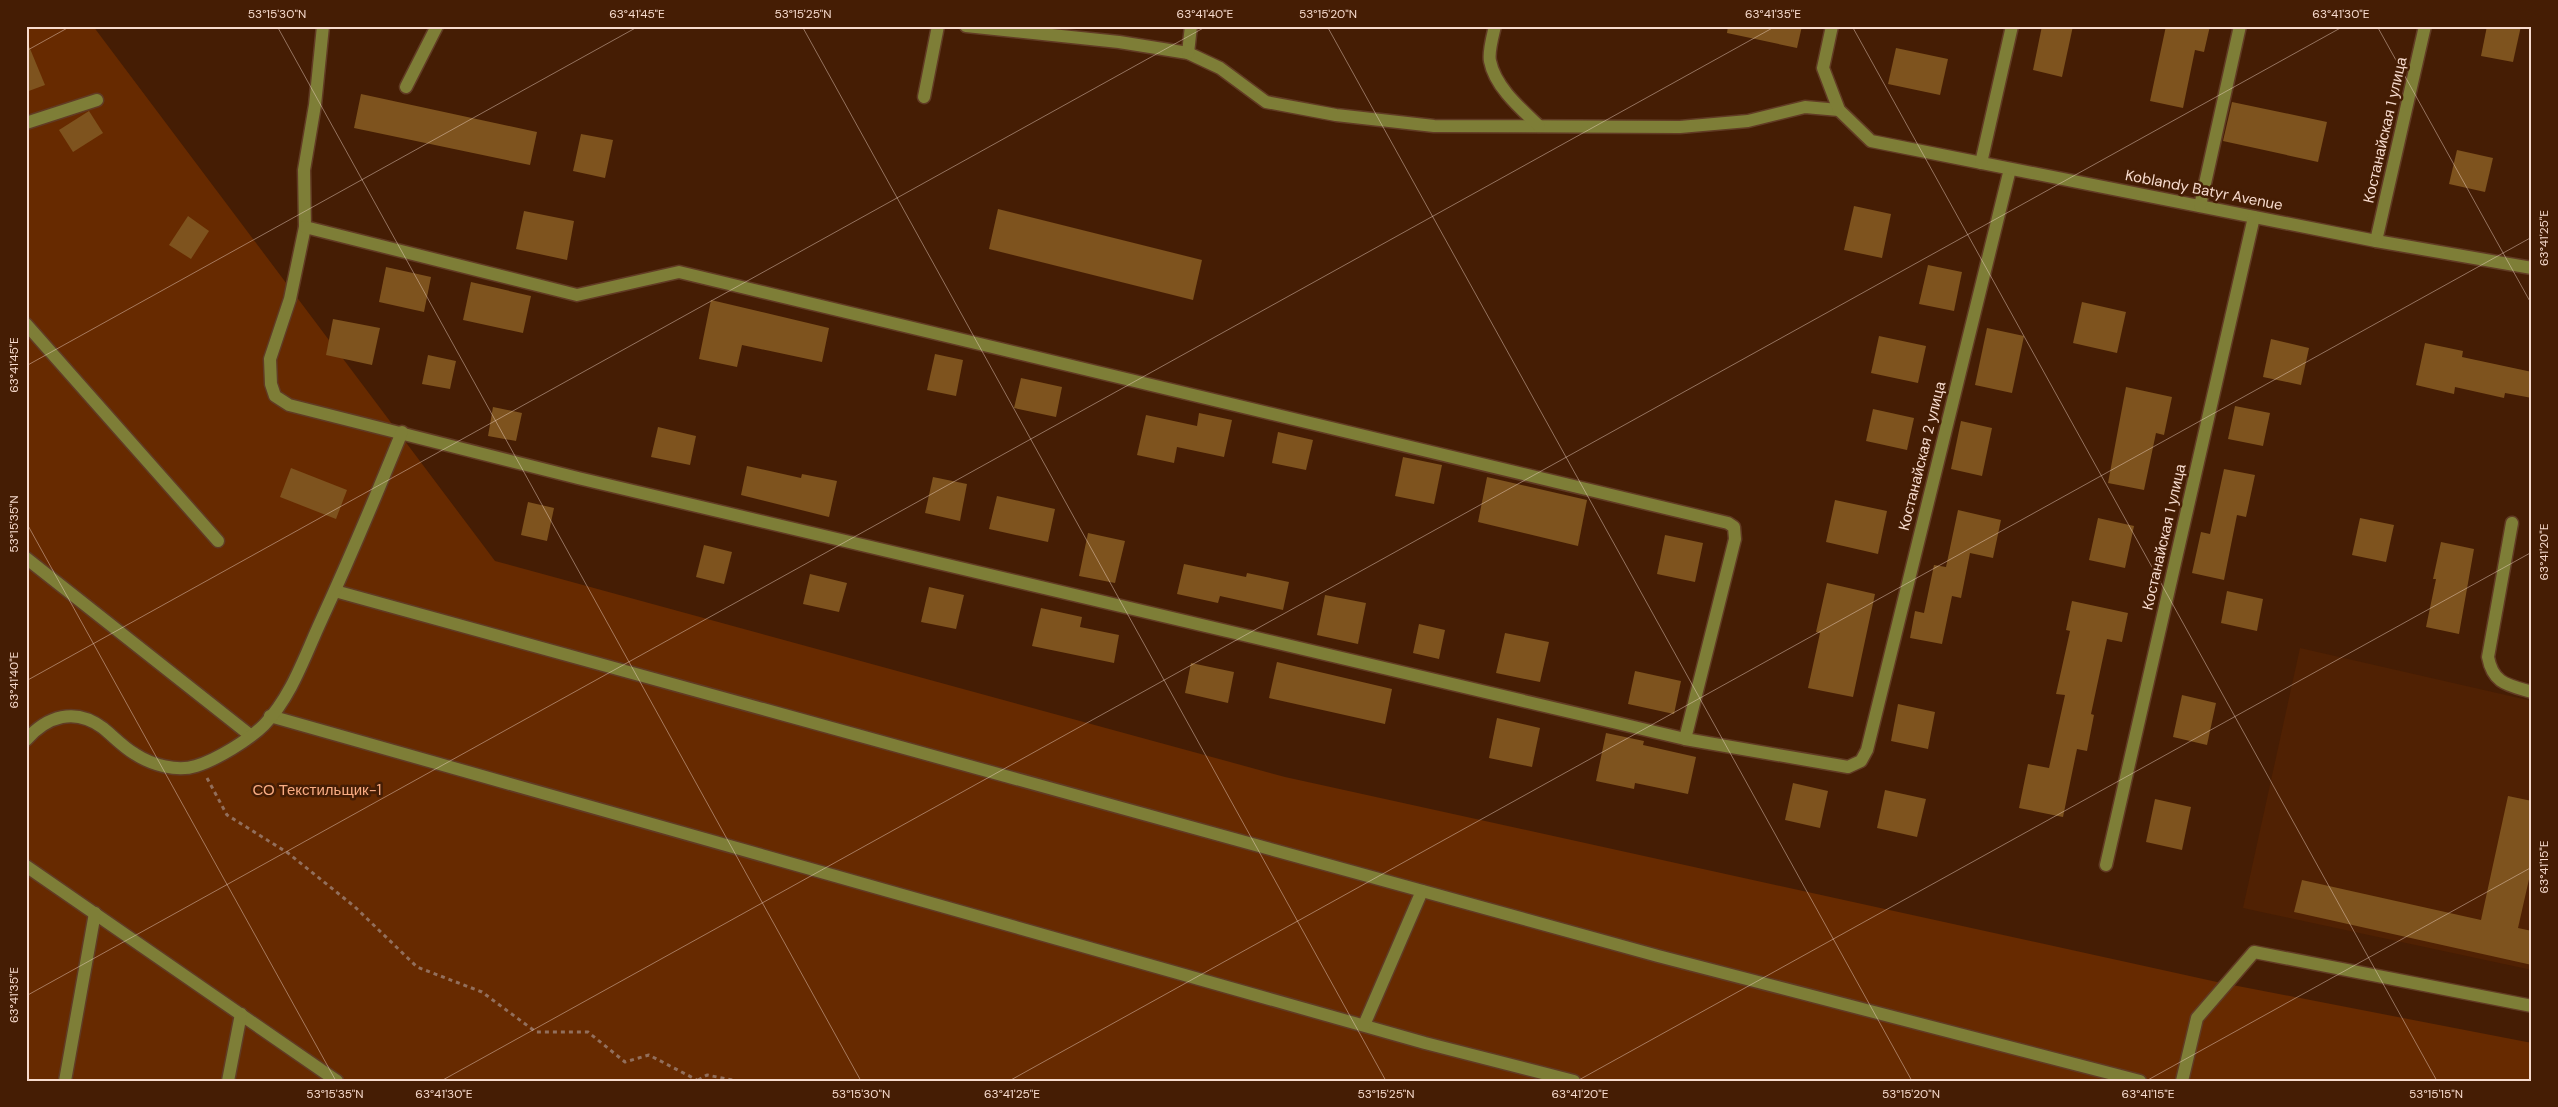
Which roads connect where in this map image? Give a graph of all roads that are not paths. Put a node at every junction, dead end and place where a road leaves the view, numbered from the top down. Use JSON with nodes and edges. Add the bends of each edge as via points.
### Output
{"nodes":[{"id":1,"x":323,"y":26,"type":"edge"},
{"id":2,"x":437,"y":26,"type":"edge"},
{"id":3,"x":938,"y":26,"type":"edge"},
{"id":4,"x":966,"y":26,"type":"edge"},
{"id":5,"x":1191,"y":26,"type":"edge"},
{"id":6,"x":1495,"y":26,"type":"edge"},
{"id":7,"x":1832,"y":26,"type":"edge"},
{"id":8,"x":2012,"y":26,"type":"edge"},
{"id":9,"x":2240,"y":26,"type":"edge"},
{"id":10,"x":2425,"y":26,"type":"edge"},
{"id":11,"x":1188,"y":54,"type":"junction"},
{"id":12,"x":406,"y":87,"type":"dead end"},
{"id":13,"x":924,"y":97,"type":"dead end"},
{"id":14,"x":97,"y":100,"type":"dead end"},
{"id":15,"x":1839,"y":110,"type":"junction"},
{"id":16,"x":26,"y":124,"type":"edge"},
{"id":17,"x":1539,"y":126,"type":"junction"},
{"id":18,"x":1981,"y":163,"type":"junction"},
{"id":19,"x":2010,"y":169,"type":"junction"},
{"id":20,"x":2200,"y":206,"type":"junction"},
{"id":21,"x":2254,"y":217,"type":"junction"},
{"id":22,"x":305,"y":227,"type":"junction"},
{"id":23,"x":2376,"y":241,"type":"junction"},
{"id":24,"x":2532,"y":268,"type":"edge"},
{"id":25,"x":26,"y":324,"type":"edge"},
{"id":26,"x":402,"y":432,"type":"junction"},
{"id":27,"x":2512,"y":523,"type":"dead end"},
{"id":28,"x":218,"y":541,"type":"dead end"},
{"id":29,"x":26,"y":558,"type":"edge"},
{"id":30,"x":335,"y":591,"type":"junction"},
{"id":31,"x":2532,"y":692,"type":"edge"},
{"id":32,"x":270,"y":716,"type":"junction"},
{"id":33,"x":250,"y":735,"type":"junction"},
{"id":34,"x":1685,"y":739,"type":"junction"},
{"id":35,"x":26,"y":740,"type":"edge"},
{"id":36,"x":2106,"y":865,"type":"dead end"},
{"id":37,"x":26,"y":866,"type":"edge"},
{"id":38,"x":1422,"y":891,"type":"junction"},
{"id":39,"x":95,"y":913,"type":"junction"},
{"id":40,"x":2532,"y":1006,"type":"edge"},
{"id":41,"x":241,"y":1014,"type":"junction"},
{"id":42,"x":1364,"y":1026,"type":"junction"},
{"id":43,"x":65,"y":1081,"type":"edge"},
{"id":44,"x":228,"y":1081,"type":"edge"},
{"id":45,"x":337,"y":1081,"type":"edge"},
{"id":46,"x":1574,"y":1081,"type":"edge"},
{"id":47,"x":2140,"y":1081,"type":"edge"},
{"id":48,"x":2182,"y":1081,"type":"edge"}],
"edges":[{"from":1,"to":22,"type":"street","via":[[304,170]]},
{"from":2,"to":12,"type":"street"},
{"from":3,"to":13,"type":"street"},
{"from":4,"to":11,"type":"street","via":[[1119,42]]},
{"from":5,"to":11,"type":"street"},
{"from":6,"to":17,"type":"street","via":[[1489,60],[1502,86]]},
{"from":7,"to":15,"type":"street","via":[[1823,68]]},
{"from":8,"to":18,"type":"street"},
{"from":9,"to":20,"type":"street"},
{"from":10,"to":23,"type":"street","name":"Костанайская 1 улица"},
{"from":11,"to":17,"type":"street","via":[[1220,68],[1266,102],[1336,115],[1434,126]]},
{"from":14,"to":16,"type":"street"},
{"from":15,"to":17,"type":"street","via":[[1805,107],[1748,121],[1680,127]]},
{"from":15,"to":18,"type":"street","name":"Koblandy Batyr Avenue","via":[[1871,141]]},
{"from":18,"to":19,"type":"street","name":"Koblandy Batyr Avenue"},
{"from":19,"to":20,"type":"street","name":"Koblandy Batyr Avenue"},
{"from":19,"to":34,"type":"street","name":"Костанайская 2 улица","via":[[1861,761],[1848,767]]},
{"from":20,"to":21,"type":"street","name":"Koblandy Batyr Avenue"},
{"from":21,"to":23,"type":"street","name":"Koblandy Batyr Avenue"},
{"from":21,"to":36,"type":"street","name":"Костанайская 1 улица"},
{"from":22,"to":26,"type":"street","via":[[290,299],[270,359],[275,396],[313,412]]},
{"from":22,"to":34,"type":"street","via":[[577,295],[679,272],[1728,523],[1734,527],[1735,539]]},
{"from":23,"to":24,"type":"street","name":"Koblandy Batyr Avenue"},
{"from":25,"to":28,"type":"street"},
{"from":26,"to":30,"type":"street"},
{"from":26,"to":34,"type":"street","via":[[588,480]]},
{"from":27,"to":31,"type":"street","via":[[2488,656],[2490,670],[2498,680]]},
{"from":29,"to":33,"type":"street"},
{"from":30,"to":32,"type":"street","via":[[288,693]]},
{"from":30,"to":38,"type":"street"},
{"from":32,"to":33,"type":"street"},
{"from":32,"to":42,"type":"street"},
{"from":33,"to":35,"type":"street","via":[[220,756],[200,765],[166,768],[135,755],[94,723],[68,716],[39,725]]},
{"from":37,"to":39,"type":"street"},
{"from":38,"to":42,"type":"street"},
{"from":38,"to":47,"type":"street"},
{"from":39,"to":41,"type":"street"},
{"from":39,"to":43,"type":"street"},
{"from":40,"to":48,"type":"street","via":[[2254,952],[2197,1018]]},
{"from":41,"to":44,"type":"street"},
{"from":41,"to":45,"type":"street"},
{"from":42,"to":46,"type":"street"}]}
